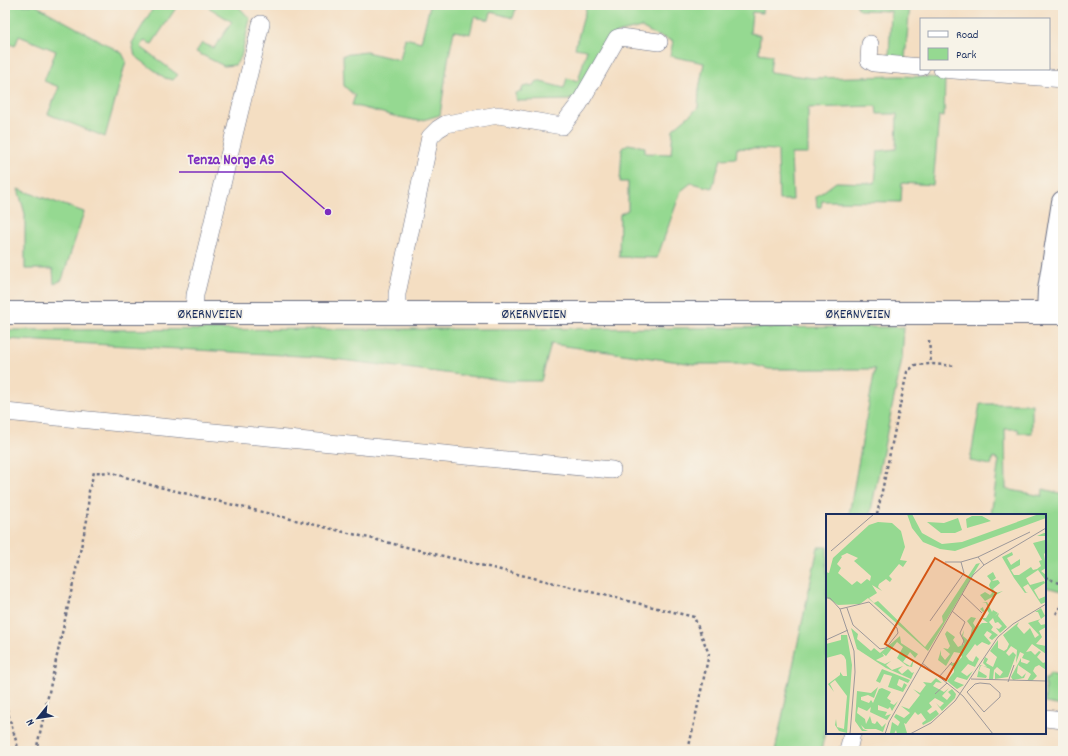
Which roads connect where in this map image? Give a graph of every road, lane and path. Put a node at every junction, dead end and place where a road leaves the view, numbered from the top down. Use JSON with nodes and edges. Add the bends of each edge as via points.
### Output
{"nodes":[{"id":1,"x":261,"y":24,"type":"dead end"},
{"id":2,"x":659,"y":42,"type":"dead end"},
{"id":3,"x":870,"y":44,"type":"dead end"},
{"id":4,"x":920,"y":67,"type":"edge"},
{"id":5,"x":955,"y":70,"type":"edge"},
{"id":6,"x":1063,"y":78,"type":"edge"},
{"id":7,"x":1063,"y":202,"type":"edge"},
{"id":8,"x":5,"y":313,"type":"edge"},
{"id":9,"x":194,"y":313,"type":"junction"},
{"id":10,"x":397,"y":313,"type":"junction"},
{"id":11,"x":1056,"y":313,"type":"edge"},
{"id":12,"x":956,"y":366,"type":"dead end"},
{"id":13,"x":5,"y":412,"type":"edge"},
{"id":14,"x":612,"y":470,"type":"dead end"},
{"id":15,"x":877,"y":514,"type":"edge"},
{"id":16,"x":1046,"y":578,"type":"edge"},
{"id":17,"x":1063,"y":586,"type":"edge"},
{"id":18,"x":1063,"y":604,"type":"edge"},
{"id":19,"x":1056,"y":614,"type":"dead end"},
{"id":20,"x":5,"y":703,"type":"edge"},
{"id":21,"x":1046,"y":718,"type":"edge"},
{"id":22,"x":1063,"y":720,"type":"edge"},
{"id":23,"x":852,"y":734,"type":"edge"},
{"id":24,"x":19,"y":751,"type":"edge"},
{"id":25,"x":36,"y":751,"type":"edge"},
{"id":26,"x":688,"y":751,"type":"edge"},
{"id":27,"x":848,"y":751,"type":"edge"}],
"edges":[{"from":1,"to":9,"type":"lane","via":[[195,295]]},
{"from":2,"to":10,"type":"lane","via":[[617,38],[579,104],[562,126],[498,115],[446,124],[430,137],[397,294]]},
{"from":3,"to":4,"type":"lane","via":[[868,60],[874,64]]},
{"from":5,"to":6,"type":"lane"},
{"from":7,"to":11,"type":"street","via":[[1049,290]]},
{"from":8,"to":9,"type":"street","name":"ØKERNVEIEN"},
{"from":9,"to":10,"type":"street","name":"ØKERNVEIEN"},
{"from":10,"to":11,"type":"street","name":"ØKERNVEIEN"},
{"from":12,"to":15,"type":"path","via":[[915,365],[907,372]]},
{"from":13,"to":14,"type":"lane"},
{"from":16,"to":17,"type":"path"},
{"from":18,"to":19,"type":"path"},
{"from":20,"to":24,"type":"path"},
{"from":21,"to":22,"type":"lane"},
{"from":23,"to":27,"type":"lane"},
{"from":25,"to":26,"type":"path","via":[[87,520],[89,491],[94,472],[113,473],[147,484],[694,618],[709,654]]}]}
